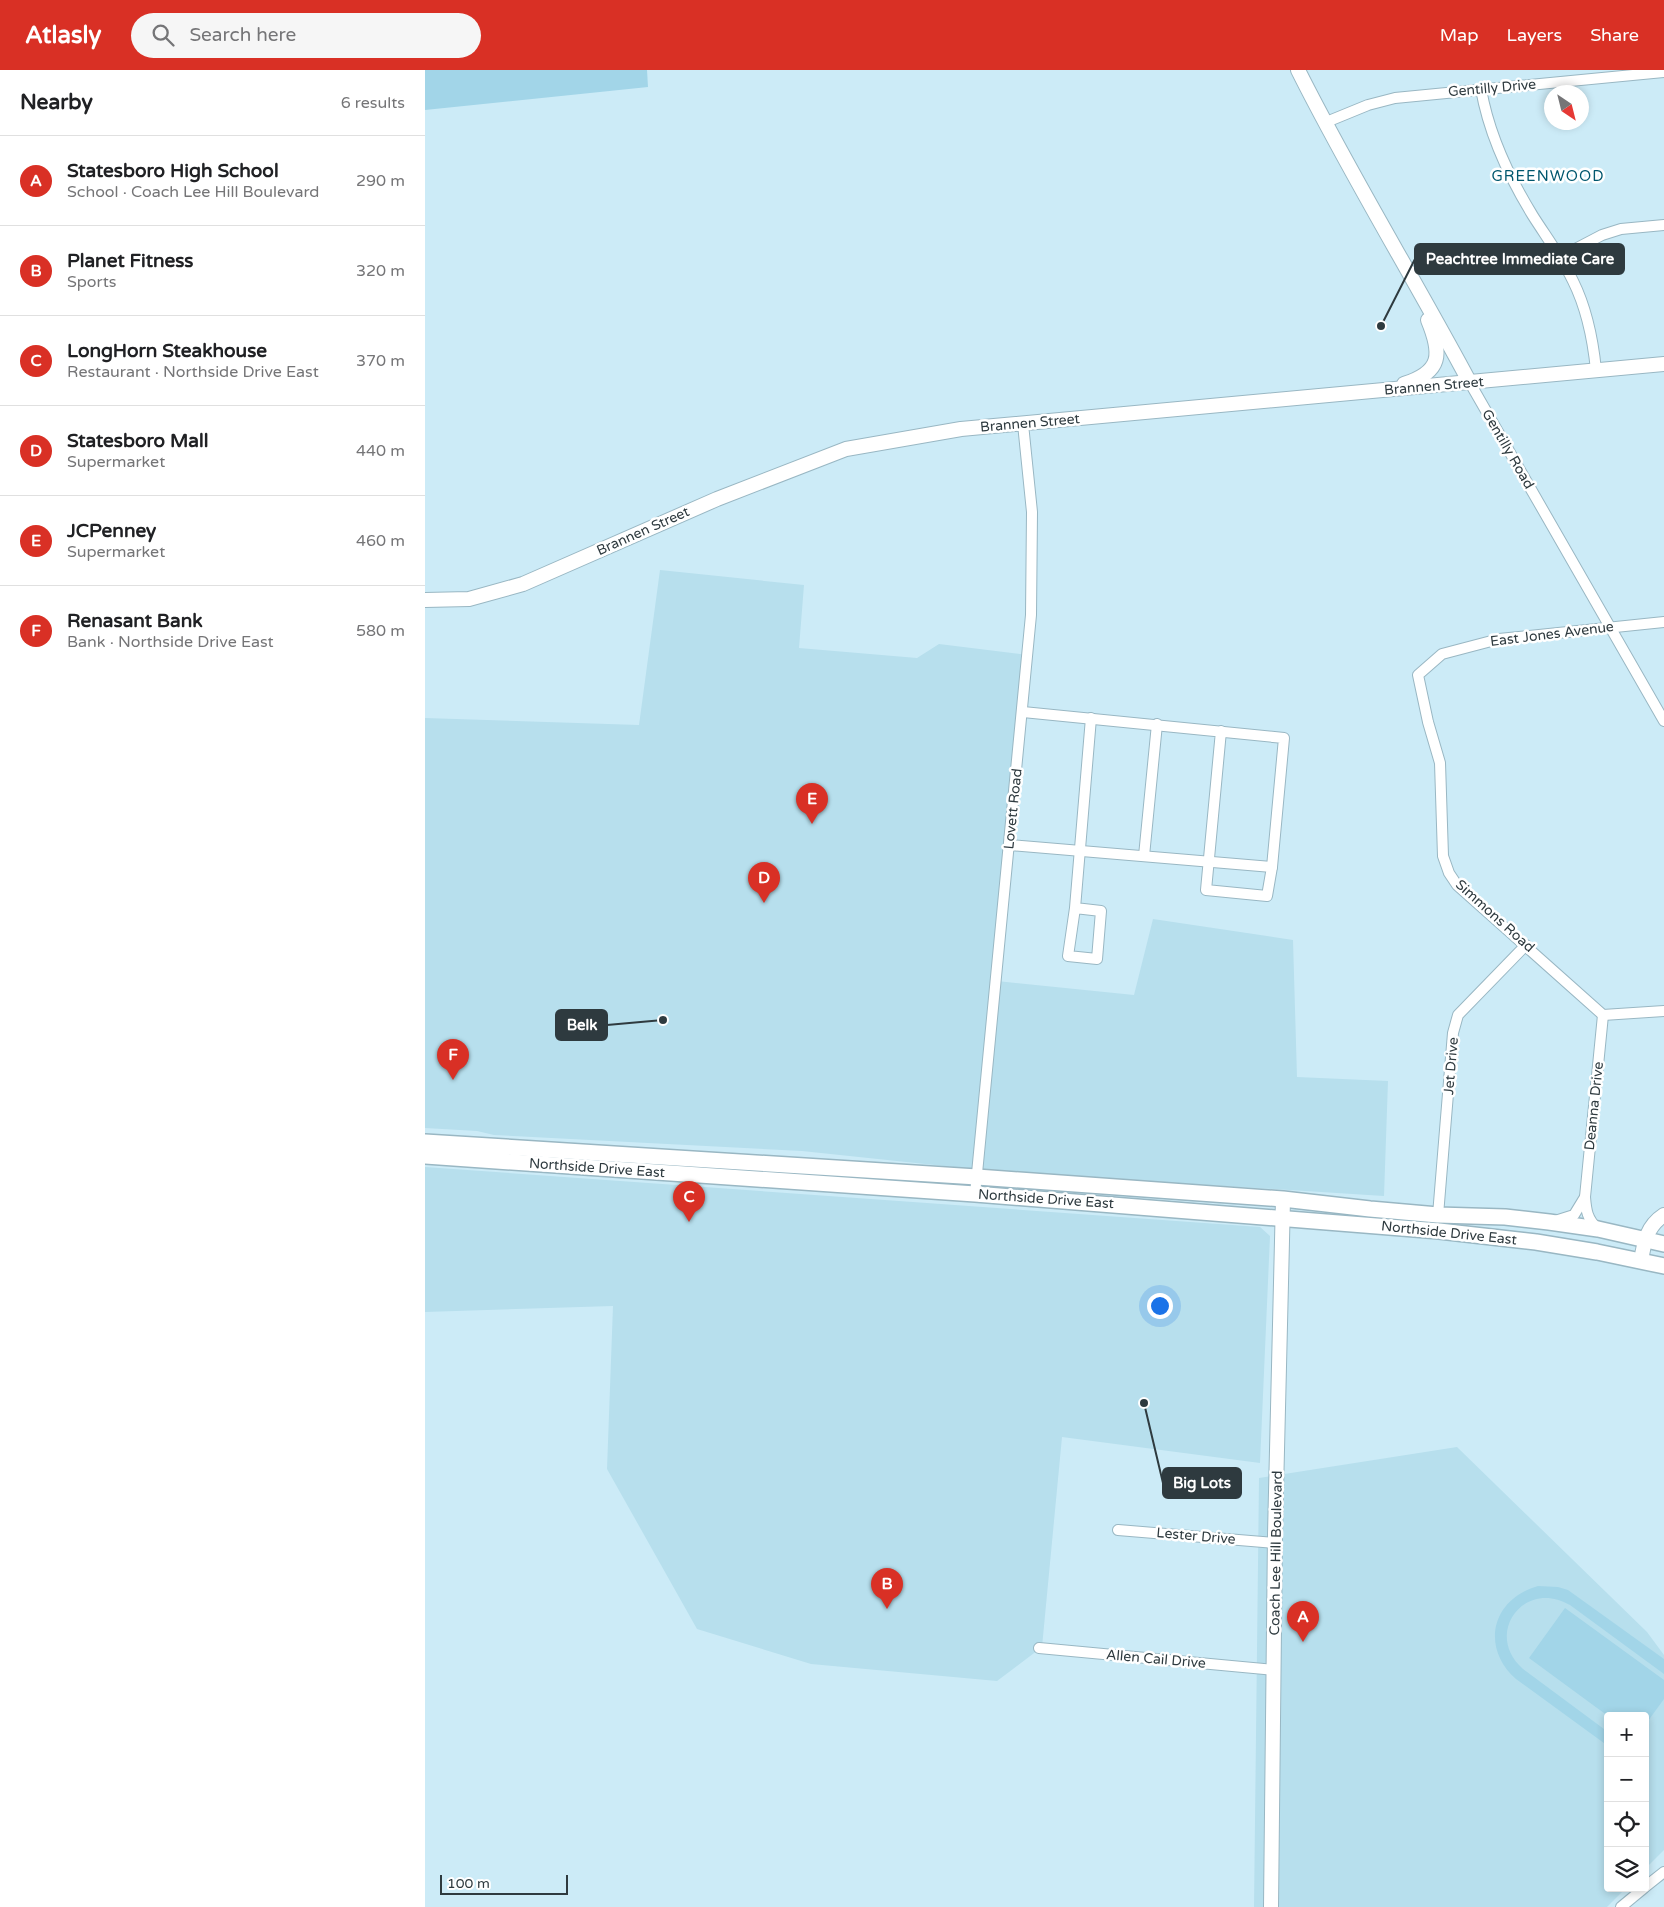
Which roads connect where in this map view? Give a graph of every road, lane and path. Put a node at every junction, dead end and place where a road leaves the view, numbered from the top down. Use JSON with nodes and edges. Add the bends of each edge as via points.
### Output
{"nodes":[{"id":1,"x":1298,"y":70,"type":"edge"},
{"id":2,"x":1664,"y":72,"type":"edge"},
{"id":3,"x":1481,"y":90,"type":"junction"},
{"id":4,"x":1324,"y":123,"type":"junction"},
{"id":5,"x":1664,"y":225,"type":"edge"},
{"id":6,"x":1399,"y":253,"type":"junction"},
{"id":7,"x":1560,"y":257,"type":"junction"},
{"id":8,"x":1664,"y":364,"type":"edge"},
{"id":9,"x":1596,"y":370,"type":"junction"},
{"id":10,"x":1470,"y":383,"type":"junction"},
{"id":11,"x":1380,"y":391,"type":"junction"},
{"id":12,"x":1023,"y":424,"type":"junction"},
{"id":13,"x":425,"y":600,"type":"edge"},
{"id":14,"x":1664,"y":622,"type":"edge"},
{"id":15,"x":1612,"y":628,"type":"junction"},
{"id":16,"x":1441,"y":654,"type":"joint"},
{"id":17,"x":1023,"y":712,"type":"junction"},
{"id":18,"x":1091,"y":718,"type":"junction"},
{"id":19,"x":1664,"y":721,"type":"edge"},
{"id":20,"x":1157,"y":724,"type":"junction"},
{"id":21,"x":1221,"y":731,"type":"junction"},
{"id":22,"x":1010,"y":845,"type":"junction"},
{"id":23,"x":1080,"y":850,"type":"junction"},
{"id":24,"x":1144,"y":856,"type":"junction"},
{"id":25,"x":1209,"y":862,"type":"junction"},
{"id":26,"x":1272,"y":867,"type":"junction"},
{"id":27,"x":1075,"y":908,"type":"junction"},
{"id":28,"x":1526,"y":944,"type":"junction"},
{"id":29,"x":1664,"y":1011,"type":"edge"},
{"id":30,"x":1603,"y":1016,"type":"junction"},
{"id":31,"x":425,"y":1142,"type":"edge"},
{"id":32,"x":425,"y":1156,"type":"edge"},
{"id":33,"x":977,"y":1177,"type":"junction"},
{"id":34,"x":975,"y":1194,"type":"junction"},
{"id":35,"x":1585,"y":1196,"type":"junction"},
{"id":36,"x":1283,"y":1199,"type":"junction"},
{"id":37,"x":1438,"y":1215,"type":"junction"},
{"id":38,"x":1664,"y":1215,"type":"edge"},
{"id":39,"x":1282,"y":1218,"type":"junction"},
{"id":40,"x":1549,"y":1222,"type":"junction"},
{"id":41,"x":1597,"y":1229,"type":"junction"},
{"id":42,"x":1645,"y":1240,"type":"junction"},
{"id":43,"x":1664,"y":1244,"type":"edge"},
{"id":44,"x":1641,"y":1261,"type":"junction"},
{"id":45,"x":1664,"y":1266,"type":"edge"},
{"id":46,"x":1118,"y":1530,"type":"dead end"},
{"id":47,"x":1275,"y":1543,"type":"junction"},
{"id":48,"x":1039,"y":1648,"type":"dead end"},
{"id":49,"x":1274,"y":1670,"type":"junction"},
{"id":50,"x":1664,"y":1872,"type":"edge"},
{"id":51,"x":1649,"y":1885,"type":"edge"},
{"id":52,"x":1640,"y":1892,"type":"edge"},
{"id":53,"x":1271,"y":1907,"type":"edge"},
{"id":54,"x":1621,"y":1907,"type":"edge"}],
"edges":[{"from":1,"to":4,"type":"street","name":"Gentilly Road"},
{"from":2,"to":3,"type":"street","name":"Gentilly Drive"},
{"from":3,"to":4,"type":"street","name":"Gentilly Drive","via":[[1395,98]]},
{"from":3,"to":7,"type":"street","via":[[1492,136],[1505,167]]},
{"from":4,"to":6,"type":"street","name":"Gentilly Road"},
{"from":5,"to":7,"type":"street","via":[[1602,235]]},
{"from":6,"to":10,"type":"street","name":"Gentilly Road"},
{"from":6,"to":11,"type":"street","via":[[1434,335],[1437,355],[1432,368],[1419,379]]},
{"from":7,"to":9,"type":"street","via":[[1585,311]]},
{"from":8,"to":9,"type":"street","name":"Brannen Street"},
{"from":9,"to":10,"type":"street","name":"Brannen Street"},
{"from":10,"to":11,"type":"street","name":"Brannen Street"},
{"from":10,"to":15,"type":"street","name":"Gentilly Road"},
{"from":11,"to":12,"type":"street","name":"Brannen Street"},
{"from":12,"to":13,"type":"street","name":"Brannen Street","via":[[961,429],[846,449],[717,499],[523,584],[469,599]]},
{"from":12,"to":17,"type":"street","name":"Lovett Road","via":[[1032,512],[1033,571]]},
{"from":14,"to":15,"type":"street","name":"East Jones Avenue"},
{"from":15,"to":16,"type":"street","name":"East Jones Avenue","via":[[1499,639]]},
{"from":15,"to":19,"type":"street","name":"Gentilly Road"},
{"from":16,"to":28,"type":"street","name":"Simmons Road","via":[[1418,675],[1427,722],[1440,763],[1443,856],[1457,885]]},
{"from":17,"to":18,"type":"street"},
{"from":17,"to":22,"type":"street","name":"Lovett Road"},
{"from":18,"to":20,"type":"street"},
{"from":18,"to":23,"type":"street"},
{"from":20,"to":21,"type":"street"},
{"from":20,"to":24,"type":"street"},
{"from":21,"to":25,"type":"street"},
{"from":21,"to":26,"type":"street","via":[[1284,738]]},
{"from":22,"to":23,"type":"street"},
{"from":22,"to":33,"type":"street","name":"Lovett Road"},
{"from":23,"to":24,"type":"street"},
{"from":23,"to":27,"type":"street"},
{"from":24,"to":25,"type":"street"},
{"from":25,"to":26,"type":"street"},
{"from":25,"to":26,"type":"street","via":[[1206,890],[1267,896]]},
{"from":27,"to":27,"type":"street","via":[[1068,956],[1097,959],[1101,911]]},
{"from":28,"to":30,"type":"street","name":"Simmons Road"},
{"from":28,"to":37,"type":"street","name":"Jet Drive","via":[[1458,1015],[1453,1033]]},
{"from":29,"to":30,"type":"street"},
{"from":30,"to":35,"type":"street","name":"Deanna Drive"},
{"from":31,"to":33,"type":"main road","name":"Northside Drive East"},
{"from":32,"to":34,"type":"main road","name":"Northside Drive East"},
{"from":33,"to":34,"type":"street","name":"Lovett Road"},
{"from":33,"to":36,"type":"main road","name":"Northside Drive East"},
{"from":34,"to":39,"type":"main road","name":"Northside Drive East"},
{"from":35,"to":40,"type":"street","name":"Deanna Drive","via":[[1574,1215]]},
{"from":35,"to":41,"type":"street","name":"Deanna Drive","via":[[1587,1214]]},
{"from":36,"to":37,"type":"main road","name":"Northside Drive East"},
{"from":36,"to":39,"type":"street","name":"Coach Lee Hill Boulevard"},
{"from":37,"to":40,"type":"main road","name":"Northside Drive East"},
{"from":38,"to":42,"type":"street","via":[[1650,1228]]},
{"from":39,"to":44,"type":"main road","name":"Northside Drive East","via":[[1503,1238]]},
{"from":39,"to":47,"type":"street","name":"Coach Lee Hill Boulevard"},
{"from":40,"to":41,"type":"main road","name":"Northside Drive East"},
{"from":41,"to":42,"type":"main road","name":"Northside Drive East"},
{"from":42,"to":43,"type":"main road","name":"Northside Drive East"},
{"from":42,"to":44,"type":"street"},
{"from":44,"to":45,"type":"main road","name":"Northside Drive East"},
{"from":46,"to":47,"type":"street","name":"Lester Drive"},
{"from":47,"to":49,"type":"street","name":"Coach Lee Hill Boulevard"},
{"from":48,"to":49,"type":"street","name":"Allen Cail Drive"},
{"from":49,"to":53,"type":"street","name":"Coach Lee Hill Boulevard"},
{"from":50,"to":51,"type":"street"},
{"from":52,"to":54,"type":"street"}]}
